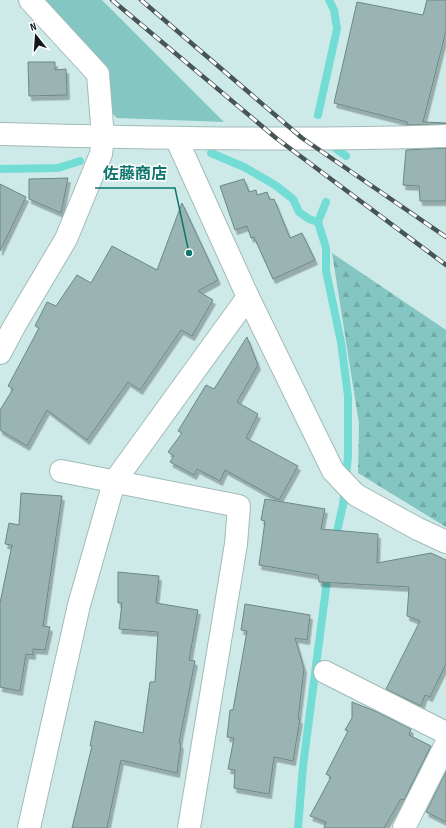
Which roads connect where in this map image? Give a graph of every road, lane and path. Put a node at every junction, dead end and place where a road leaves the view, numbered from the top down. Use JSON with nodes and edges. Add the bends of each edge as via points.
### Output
{"nodes":[{"id":1,"x":30,"y":0,"type":"edge"},
{"id":2,"x":0,"y":134,"type":"edge"},
{"id":3,"x":446,"y":136,"type":"edge"},
{"id":4,"x":103,"y":137,"type":"junction"},
{"id":5,"x":176,"y":138,"type":"junction"},
{"id":6,"x":248,"y":297,"type":"junction"},
{"id":7,"x":0,"y":353,"type":"edge"},
{"id":8,"x":61,"y":471,"type":"dead end"},
{"id":9,"x":114,"y":482,"type":"junction"},
{"id":10,"x":446,"y":542,"type":"edge"},
{"id":11,"x":325,"y":672,"type":"dead end"},
{"id":12,"x":446,"y":733,"type":"edge"},
{"id":13,"x":446,"y":744,"type":"edge"},
{"id":14,"x":29,"y":828,"type":"edge"},
{"id":15,"x":189,"y":828,"type":"edge"},
{"id":16,"x":404,"y":828,"type":"edge"}],
"edges":[{"from":1,"to":4,"type":"street","via":[[98,74]]},
{"from":2,"to":4,"type":"street"},
{"from":3,"to":5,"type":"street","via":[[372,139]]},
{"from":4,"to":5,"type":"street"},
{"from":4,"to":7,"type":"street","via":[[101,154],[66,239]]},
{"from":5,"to":6,"type":"street"},
{"from":6,"to":9,"type":"street"},
{"from":6,"to":10,"type":"street","via":[[333,470],[356,494]]},
{"from":8,"to":9,"type":"street"},
{"from":9,"to":14,"type":"street","via":[[79,605]]},
{"from":9,"to":15,"type":"street","via":[[240,506]]},
{"from":11,"to":12,"type":"street"},
{"from":13,"to":16,"type":"street"}]}
